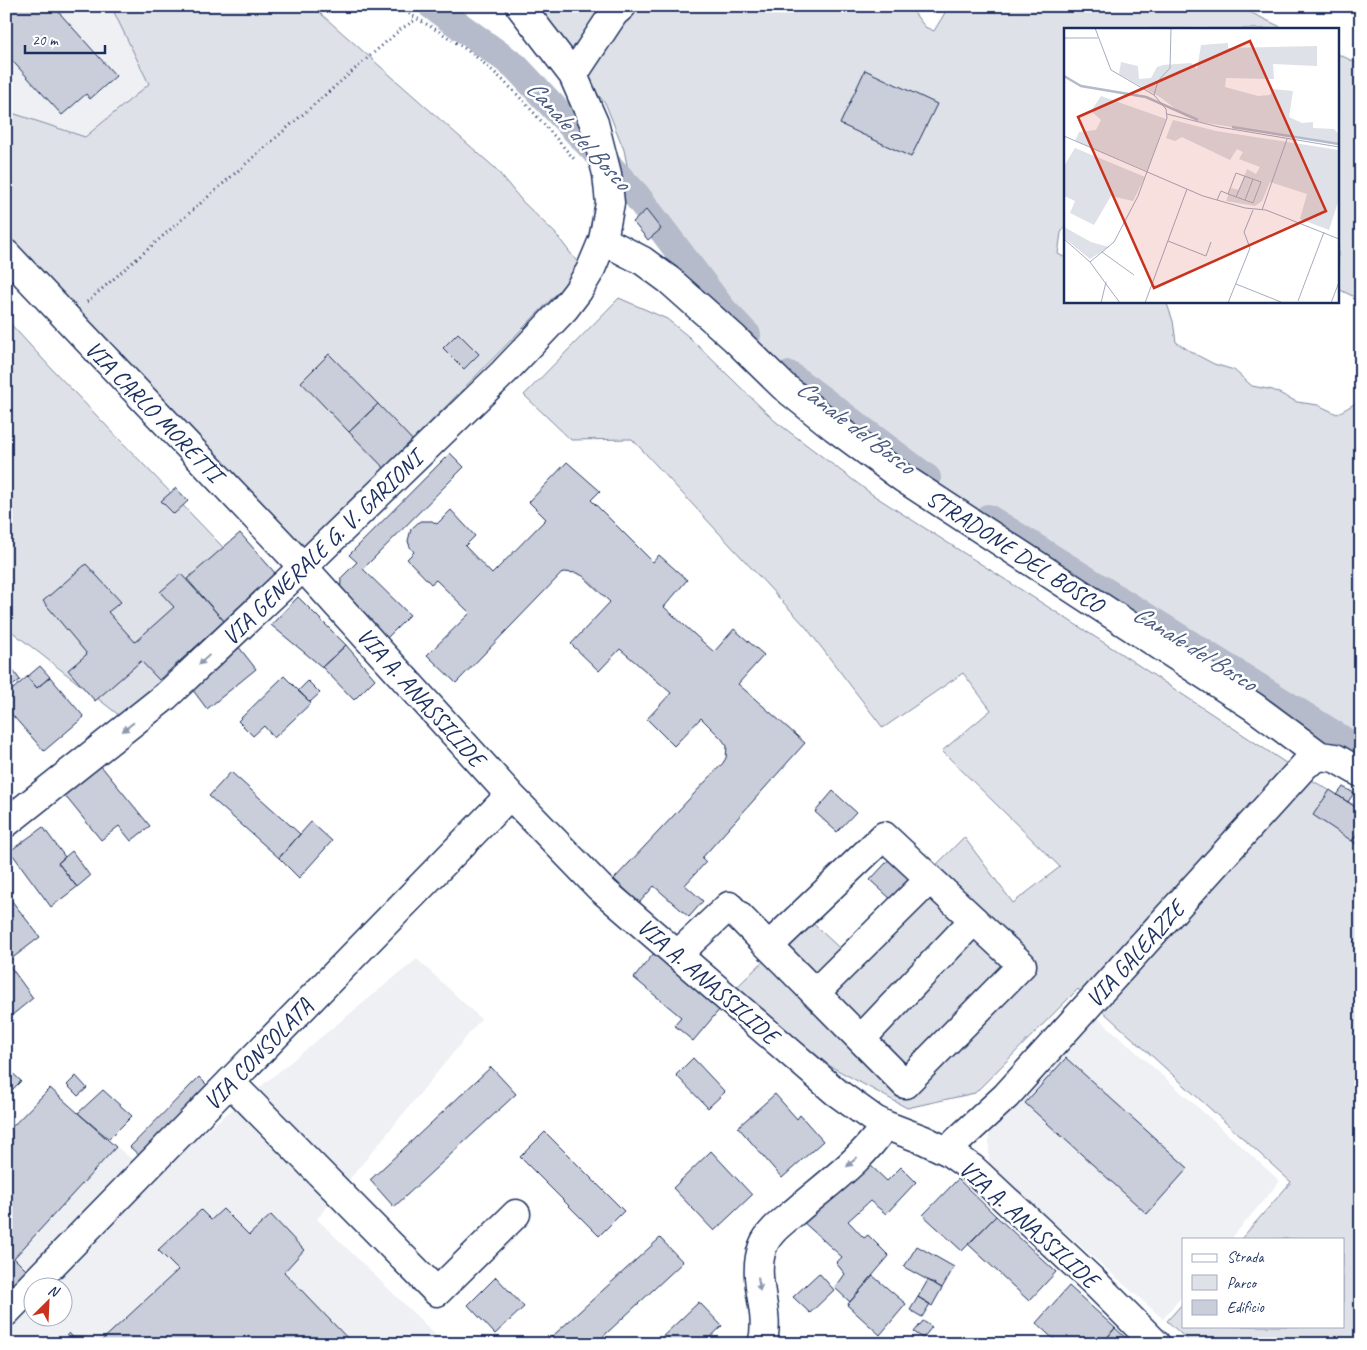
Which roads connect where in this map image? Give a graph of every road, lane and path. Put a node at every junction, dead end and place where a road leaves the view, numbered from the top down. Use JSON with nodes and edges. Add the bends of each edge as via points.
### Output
{"nodes":[{"id":1,"x":396,"y":6,"type":"edge"},
{"id":2,"x":520,"y":6,"type":"edge"},
{"id":3,"x":622,"y":6,"type":"edge"},
{"id":4,"x":417,"y":19,"type":"junction"},
{"id":5,"x":573,"y":75,"type":"junction"},
{"id":6,"x":580,"y":166,"type":"dead end"},
{"id":7,"x":603,"y":240,"type":"junction"},
{"id":8,"x":6,"y":254,"type":"edge"},
{"id":9,"x":68,"y":320,"type":"junction"},
{"id":10,"x":303,"y":567,"type":"junction"},
{"id":11,"x":1320,"y":756,"type":"junction"},
{"id":12,"x":1361,"y":773,"type":"edge"},
{"id":13,"x":510,"y":795,"type":"junction"},
{"id":14,"x":6,"y":823,"type":"edge"},
{"id":15,"x":930,"y":879,"type":"junction"},
{"id":16,"x":974,"y":920,"type":"junction"},
{"id":17,"x":769,"y":946,"type":"junction"},
{"id":18,"x":678,"y":954,"type":"junction"},
{"id":19,"x":815,"y":993,"type":"junction"},
{"id":20,"x":861,"y":1039,"type":"junction"},
{"id":21,"x":230,"y":1082,"type":"junction"},
{"id":22,"x":885,"y":1125,"type":"junction"},
{"id":23,"x":949,"y":1152,"type":"junction"},
{"id":24,"x":516,"y":1214,"type":"dead end"},
{"id":25,"x":6,"y":1312,"type":"edge"},
{"id":26,"x":762,"y":1344,"type":"edge"},
{"id":27,"x":1156,"y":1344,"type":"edge"}],
"edges":[{"from":1,"to":4,"type":"path"},
{"from":2,"to":5,"type":"street","name":"VIA GENERALE G. V. GARIONI"},
{"from":3,"to":5,"type":"street"},
{"from":4,"to":6,"type":"path","via":[[459,44],[490,68]]},
{"from":4,"to":9,"type":"path","via":[[401,28]]},
{"from":5,"to":7,"type":"street","name":"VIA GENERALE G. V. GARIONI","via":[[594,123],[606,174],[610,203]]},
{"from":7,"to":10,"type":"street","name":"VIA GENERALE G. V. GARIONI","via":[[590,271],[565,308],[504,372]]},
{"from":7,"to":11,"type":"street","name":"STRADONE DEL BOSCO","via":[[643,261],[669,280],[783,386],[903,478],[1254,707]]},
{"from":8,"to":9,"type":"street","name":"VIA CARLO MORETTI"},
{"from":9,"to":10,"type":"street","name":"VIA CARLO MORETTI"},
{"from":10,"to":13,"type":"street","name":"VIA A. ANASSILIDE"},
{"from":10,"to":14,"type":"street","name":"VIA GENERALE G. V. GARIONI","one_way":true,"via":[[166,696]]},
{"from":11,"to":12,"type":"street","via":[[1335,758]]},
{"from":11,"to":23,"type":"street","name":"VIA GALEAZZE","via":[[1306,764],[1006,1096]]},
{"from":13,"to":18,"type":"street","name":"VIA A. ANASSILIDE","via":[[599,887]]},
{"from":13,"to":21,"type":"street","name":"VIA CONSOLATA"},
{"from":15,"to":16,"type":"street"},
{"from":15,"to":17,"type":"street","via":[[884,836]]},
{"from":15,"to":19,"type":"street"},
{"from":16,"to":20,"type":"street"},
{"from":16,"to":20,"type":"street","via":[[1022,965],[906,1084]]},
{"from":17,"to":18,"type":"street","via":[[729,906]]},
{"from":17,"to":19,"type":"street"},
{"from":18,"to":22,"type":"street","name":"VIA A. ANASSILIDE","via":[[836,1092]]},
{"from":19,"to":20,"type":"street"},
{"from":21,"to":24,"type":"street","via":[[437,1292]]},
{"from":21,"to":25,"type":"street","name":"VIA CONSOLATA"},
{"from":22,"to":23,"type":"street","name":"VIA A. ANASSILIDE"},
{"from":22,"to":26,"type":"street","one_way":true,"via":[[867,1148],[776,1228],[764,1244],[758,1273],[765,1330]]},
{"from":23,"to":27,"type":"street","name":"VIA A. ANASSILIDE","via":[[973,1168]]}]}
